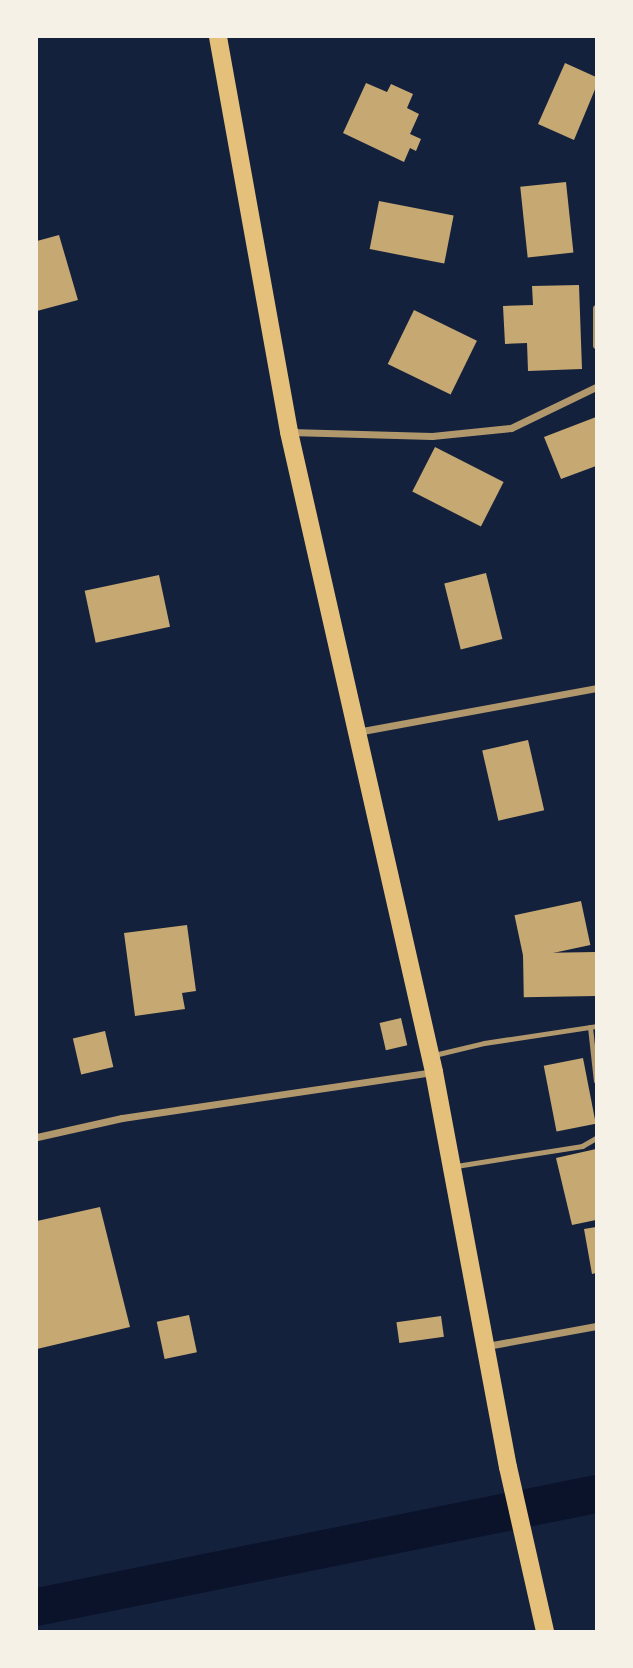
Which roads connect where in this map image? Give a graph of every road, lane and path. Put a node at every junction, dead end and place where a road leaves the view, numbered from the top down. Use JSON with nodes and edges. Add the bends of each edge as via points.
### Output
{"nodes":[{"id":1,"x":218,"y":37,"type":"edge"},
{"id":2,"x":596,"y":308,"type":"edge"},
{"id":3,"x":596,"y":345,"type":"edge"},
{"id":4,"x":596,"y":387,"type":"edge"},
{"id":5,"x":289,"y":432,"type":"junction"},
{"id":6,"x":596,"y":688,"type":"edge"},
{"id":7,"x":356,"y":732,"type":"junction"},
{"id":8,"x":593,"y":1027,"type":"edge"},
{"id":9,"x":432,"y":1064,"type":"junction"},
{"id":10,"x":596,"y":1081,"type":"edge"},
{"id":11,"x":37,"y":1137,"type":"edge"},
{"id":12,"x":596,"y":1138,"type":"edge"},
{"id":13,"x":452,"y":1166,"type":"junction"},
{"id":14,"x":596,"y":1326,"type":"edge"},
{"id":15,"x":485,"y":1347,"type":"junction"},
{"id":16,"x":545,"y":1631,"type":"edge"}],
"edges":[{"from":1,"to":5,"type":"main road"},
{"from":2,"to":3,"type":"street"},
{"from":4,"to":5,"type":"street","via":[[511,428],[432,436]]},
{"from":5,"to":7,"type":"main road"},
{"from":6,"to":7,"type":"street"},
{"from":7,"to":9,"type":"main road"},
{"from":8,"to":9,"type":"lane","via":[[484,1043]]},
{"from":8,"to":10,"type":"lane"},
{"from":9,"to":11,"type":"street"},
{"from":9,"to":13,"type":"main road"},
{"from":12,"to":13,"type":"lane","via":[[582,1146]]},
{"from":13,"to":15,"type":"main road"},
{"from":14,"to":15,"type":"street"},
{"from":15,"to":16,"type":"main road"}]}
